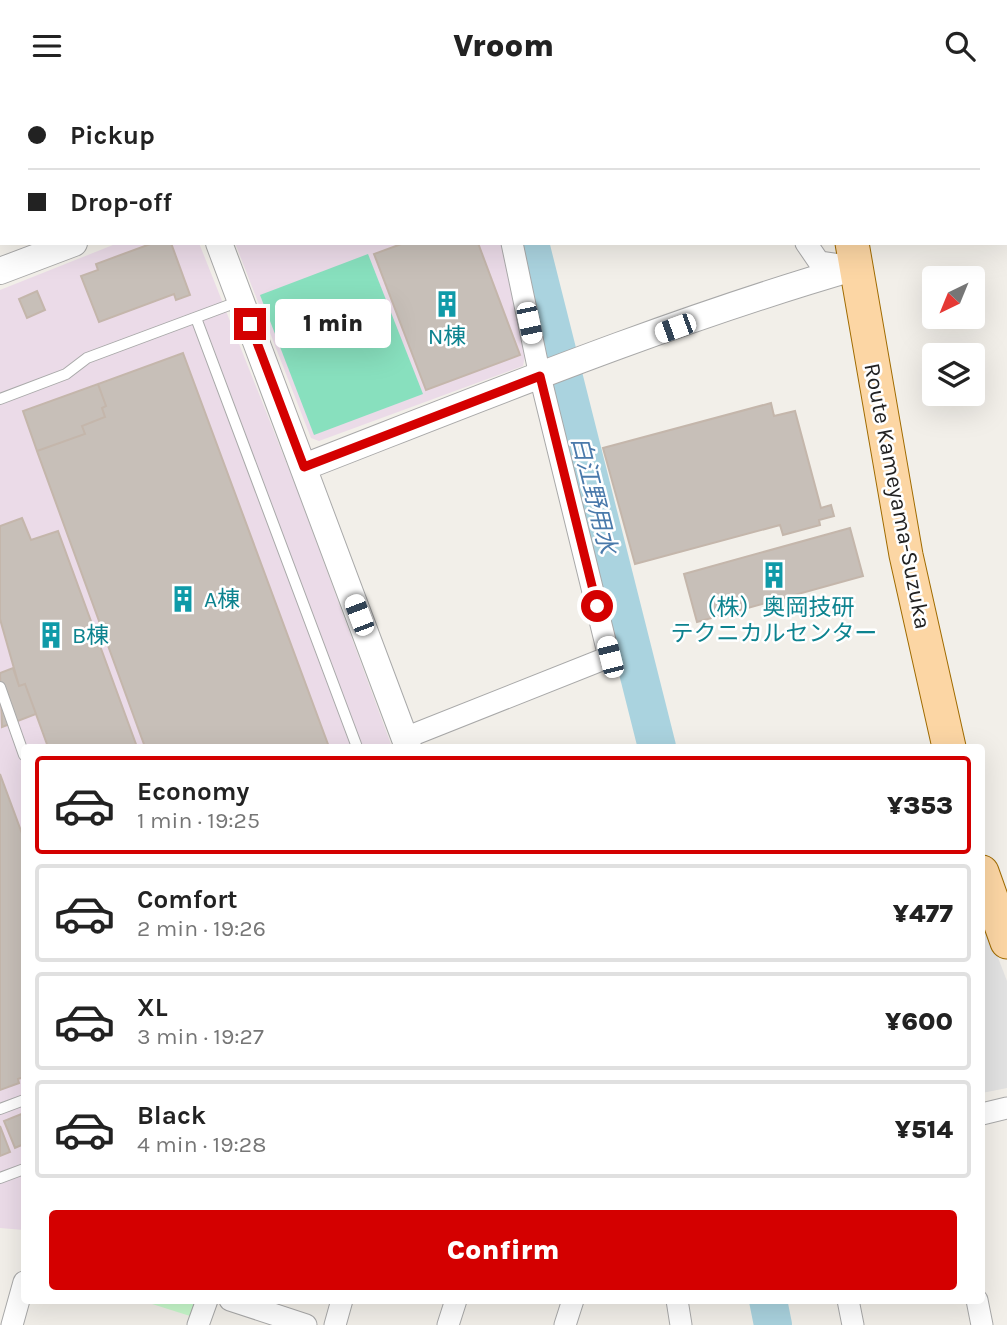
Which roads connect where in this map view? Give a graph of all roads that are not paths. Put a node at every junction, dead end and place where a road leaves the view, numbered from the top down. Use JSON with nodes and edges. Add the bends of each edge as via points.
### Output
{"nodes":[{"id":1,"x":69,"y":245,"type":"edge"},
{"id":2,"x":220,"y":245,"type":"edge"},
{"id":3,"x":513,"y":245,"type":"edge"},
{"id":4,"x":807,"y":245,"type":"edge"},
{"id":5,"x":854,"y":255,"type":"edge"},
{"id":6,"x":0,"y":271,"type":"edge"},
{"id":7,"x":240,"y":300,"type":"junction"},
{"id":8,"x":196,"y":318,"type":"junction"},
{"id":9,"x":554,"y":371,"type":"junction"},
{"id":10,"x":0,"y":398,"type":"edge"},
{"id":11,"x":304,"y":467,"type":"junction"},
{"id":12,"x":0,"y":687,"type":"edge"},
{"id":13,"x":407,"y":742,"type":"edge"},
{"id":14,"x":356,"y":744,"type":"edge"},
{"id":15,"x":948,"y":744,"type":"edge"},
{"id":16,"x":21,"y":746,"type":"edge"},
{"id":17,"x":985,"y":880,"type":"edge"},
{"id":18,"x":1007,"y":941,"type":"edge"},
{"id":19,"x":21,"y":1101,"type":"edge"},
{"id":20,"x":1007,"y":1108,"type":"edge"},
{"id":21,"x":0,"y":1109,"type":"edge"},
{"id":22,"x":985,"y":1113,"type":"edge"},
{"id":23,"x":21,"y":1170,"type":"edge"},
{"id":24,"x":0,"y":1178,"type":"edge"},
{"id":25,"x":21,"y":1293,"type":"edge"},
{"id":26,"x":206,"y":1304,"type":"edge"},
{"id":27,"x":242,"y":1304,"type":"edge"},
{"id":28,"x":341,"y":1304,"type":"edge"},
{"id":29,"x":455,"y":1304,"type":"edge"},
{"id":30,"x":572,"y":1304,"type":"edge"},
{"id":31,"x":678,"y":1304,"type":"edge"},
{"id":32,"x":849,"y":1304,"type":"edge"},
{"id":33,"x":978,"y":1304,"type":"edge"},
{"id":34,"x":12,"y":1325,"type":"edge"},
{"id":35,"x":198,"y":1325,"type":"edge"},
{"id":36,"x":306,"y":1325,"type":"edge"},
{"id":37,"x":335,"y":1325,"type":"edge"},
{"id":38,"x":448,"y":1325,"type":"edge"},
{"id":39,"x":565,"y":1325,"type":"edge"},
{"id":40,"x":681,"y":1325,"type":"edge"},
{"id":41,"x":853,"y":1325,"type":"edge"},
{"id":42,"x":982,"y":1325,"type":"edge"}],
"edges":[{"from":1,"to":6,"type":"street"},
{"from":2,"to":7,"type":"street"},
{"from":3,"to":9,"type":"street"},
{"from":4,"to":5,"type":"street","via":[[819,262]]},
{"from":5,"to":9,"type":"street","via":[[803,282]]},
{"from":5,"to":15,"type":"main road","name":"Route Kameyama-Suzuka","via":[[906,555]]},
{"from":7,"to":8,"type":"lane"},
{"from":7,"to":11,"type":"street"},
{"from":8,"to":10,"type":"lane","via":[[87,358],[66,374]]},
{"from":8,"to":14,"type":"lane"},
{"from":9,"to":11,"type":"street"},
{"from":9,"to":13,"type":"street","via":[[610,657]]},
{"from":11,"to":13,"type":"street"},
{"from":12,"to":16,"type":"lane"},
{"from":17,"to":18,"type":"main road"},
{"from":19,"to":21,"type":"lane"},
{"from":20,"to":22,"type":"street"},
{"from":23,"to":24,"type":"lane"},
{"from":25,"to":34,"type":"street"},
{"from":26,"to":35,"type":"street"},
{"from":27,"to":36,"type":"street"},
{"from":28,"to":37,"type":"street"},
{"from":29,"to":38,"type":"street"},
{"from":30,"to":39,"type":"street"},
{"from":31,"to":40,"type":"street"},
{"from":32,"to":41,"type":"street"},
{"from":33,"to":42,"type":"street"}]}
